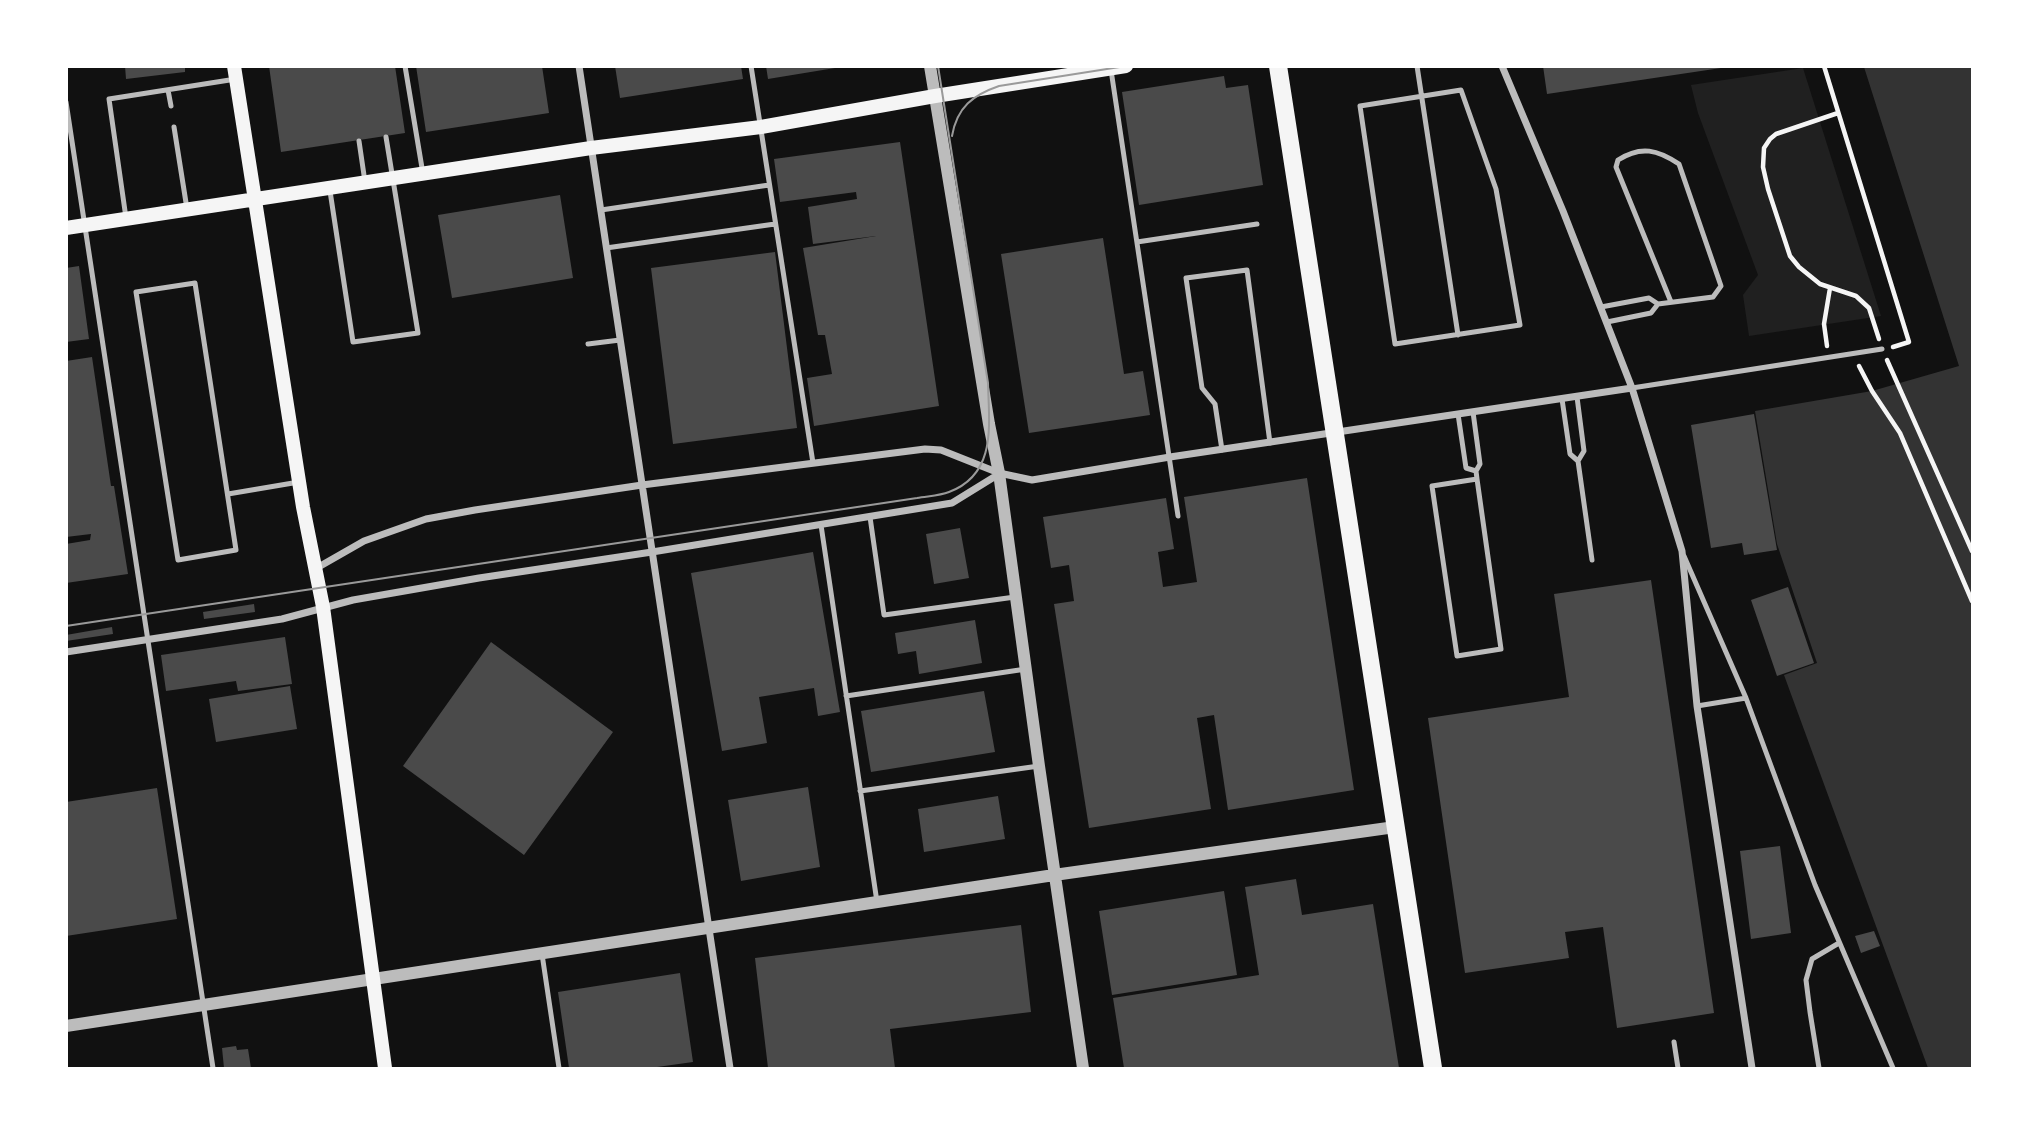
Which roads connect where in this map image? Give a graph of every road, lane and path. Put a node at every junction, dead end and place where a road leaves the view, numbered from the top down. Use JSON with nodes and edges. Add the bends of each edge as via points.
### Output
{"nodes":[{"id":1,"x":405,"y":66,"type":"edge"},
{"id":2,"x":579,"y":66,"type":"edge"},
{"id":3,"x":751,"y":66,"type":"edge"},
{"id":4,"x":930,"y":66,"type":"edge"},
{"id":5,"x":1126,"y":66,"type":"edge"},
{"id":6,"x":1278,"y":66,"type":"edge"},
{"id":7,"x":1417,"y":66,"type":"edge"},
{"id":8,"x":1502,"y":66,"type":"edge"},
{"id":9,"x":1824,"y":66,"type":"edge"},
{"id":10,"x":1111,"y":68,"type":"edge"},
{"id":11,"x":235,"y":73,"type":"edge"},
{"id":12,"x":168,"y":90,"type":"junction"},
{"id":13,"x":935,"y":96,"type":"junction"},
{"id":14,"x":1421,"y":97,"type":"junction"},
{"id":15,"x":66,"y":102,"type":"edge"},
{"id":16,"x":171,"y":106,"type":"dead end"},
{"id":17,"x":1838,"y":113,"type":"junction"},
{"id":18,"x":174,"y":127,"type":"dead end"},
{"id":19,"x":761,"y":127,"type":"junction"},
{"id":20,"x":386,"y":136,"type":"dead end"},
{"id":21,"x":359,"y":141,"type":"dead end"},
{"id":22,"x":591,"y":148,"type":"junction"},
{"id":23,"x":423,"y":174,"type":"junction"},
{"id":24,"x":393,"y":178,"type":"junction"},
{"id":25,"x":365,"y":182,"type":"junction"},
{"id":26,"x":769,"y":185,"type":"junction"},
{"id":27,"x":329,"y":188,"type":"junction"},
{"id":28,"x":256,"y":199,"type":"junction"},
{"id":29,"x":187,"y":209,"type":"junction"},
{"id":30,"x":601,"y":210,"type":"junction"},
{"id":31,"x":126,"y":219,"type":"junction"},
{"id":32,"x":1257,"y":223,"type":"dead end"},
{"id":33,"x":775,"y":224,"type":"junction"},
{"id":34,"x":85,"y":225,"type":"junction"},
{"id":35,"x":66,"y":228,"type":"edge"},
{"id":36,"x":1138,"y":242,"type":"junction"},
{"id":37,"x":606,"y":248,"type":"junction"},
{"id":38,"x":1830,"y":288,"type":"junction"},
{"id":39,"x":1671,"y":302,"type":"junction"},
{"id":40,"x":1658,"y":304,"type":"junction"},
{"id":41,"x":1601,"y":307,"type":"junction"},
{"id":42,"x":1607,"y":322,"type":"junction"},
{"id":43,"x":1458,"y":335,"type":"junction"},
{"id":44,"x":620,"y":340,"type":"junction"},
{"id":45,"x":589,"y":344,"type":"dead end"},
{"id":46,"x":1882,"y":349,"type":"junction"},
{"id":47,"x":1853,"y":354,"type":"junction"},
{"id":48,"x":1829,"y":358,"type":"junction"},
{"id":49,"x":1632,"y":388,"type":"junction"},
{"id":50,"x":1577,"y":397,"type":"junction"},
{"id":51,"x":1562,"y":399,"type":"junction"},
{"id":52,"x":1473,"y":412,"type":"junction"},
{"id":53,"x":1458,"y":414,"type":"junction"},
{"id":54,"x":1335,"y":433,"type":"junction"},
{"id":55,"x":1270,"y":443,"type":"junction"},
{"id":56,"x":1222,"y":450,"type":"junction"},
{"id":57,"x":1170,"y":457,"type":"junction"},
{"id":58,"x":1578,"y":461,"type":"junction"},
{"id":59,"x":813,"y":463,"type":"junction"},
{"id":60,"x":1476,"y":471,"type":"junction"},
{"id":61,"x":999,"y":473,"type":"junction"},
{"id":62,"x":1477,"y":479,"type":"junction"},
{"id":63,"x":299,"y":482,"type":"junction"},
{"id":64,"x":642,"y":485,"type":"junction"},
{"id":65,"x":228,"y":494,"type":"junction"},
{"id":66,"x":1178,"y":516,"type":"dead end"},
{"id":67,"x":870,"y":517,"type":"junction"},
{"id":68,"x":821,"y":525,"type":"junction"},
{"id":69,"x":1682,"y":551,"type":"junction"},
{"id":70,"x":1972,"y":551,"type":"edge"},
{"id":71,"x":652,"y":552,"type":"junction"},
{"id":72,"x":1592,"y":560,"type":"dead end"},
{"id":73,"x":314,"y":570,"type":"junction"},
{"id":74,"x":1016,"y":597,"type":"junction"},
{"id":75,"x":1972,"y":601,"type":"edge"},
{"id":76,"x":323,"y":607,"type":"junction"},
{"id":77,"x":148,"y":640,"type":"junction"},
{"id":78,"x":66,"y":652,"type":"edge"},
{"id":79,"x":1026,"y":668,"type":"junction"},
{"id":80,"x":846,"y":696,"type":"junction"},
{"id":81,"x":1746,"y":698,"type":"junction"},
{"id":82,"x":1697,"y":706,"type":"junction"},
{"id":83,"x":1039,"y":766,"type":"junction"},
{"id":84,"x":860,"y":791,"type":"junction"},
{"id":85,"x":1395,"y":827,"type":"junction"},
{"id":86,"x":1054,"y":875,"type":"junction"},
{"id":87,"x":877,"y":902,"type":"junction"},
{"id":88,"x":709,"y":929,"type":"junction"},
{"id":89,"x":1839,"y":943,"type":"junction"},
{"id":90,"x":542,"y":954,"type":"junction"},
{"id":91,"x":372,"y":978,"type":"junction"},
{"id":92,"x":204,"y":1004,"type":"junction"},
{"id":93,"x":66,"y":1026,"type":"edge"},
{"id":94,"x":1674,"y":1042,"type":"dead end"},
{"id":95,"x":213,"y":1069,"type":"edge"},
{"id":96,"x":385,"y":1069,"type":"edge"},
{"id":97,"x":559,"y":1069,"type":"edge"},
{"id":98,"x":730,"y":1069,"type":"edge"},
{"id":99,"x":1083,"y":1069,"type":"edge"},
{"id":100,"x":1433,"y":1069,"type":"edge"},
{"id":101,"x":1678,"y":1069,"type":"edge"},
{"id":102,"x":1752,"y":1069,"type":"edge"},
{"id":103,"x":1819,"y":1069,"type":"edge"},
{"id":104,"x":1892,"y":1069,"type":"edge"}],
"edges":[{"from":1,"to":23,"type":"lane"},
{"from":2,"to":22,"type":"street"},
{"from":3,"to":19,"type":"lane"},
{"from":4,"to":13,"type":"street"},
{"from":5,"to":10,"type":"main road"},
{"from":6,"to":54,"type":"main road"},
{"from":7,"to":14,"type":"lane"},
{"from":8,"to":41,"type":"street"},
{"from":9,"to":17,"type":"path"},
{"from":10,"to":13,"type":"main road"},
{"from":10,"to":36,"type":"lane"},
{"from":11,"to":12,"type":"lane"},
{"from":11,"to":28,"type":"main road"},
{"from":12,"to":16,"type":"lane"},
{"from":12,"to":31,"type":"lane","via":[[109,99]]},
{"from":13,"to":19,"type":"main road"},
{"from":13,"to":61,"type":"street"},
{"from":14,"to":43,"type":"lane"},
{"from":14,"to":43,"type":"lane","via":[[1461,90],[1496,189],[1520,326]]},
{"from":14,"to":43,"type":"lane","via":[[1360,106],[1395,344]]},
{"from":15,"to":34,"type":"lane"},
{"from":17,"to":38,"type":"path","via":[[1776,134],[1763,153],[1768,189],[1790,256]]},
{"from":17,"to":46,"type":"path","via":[[1909,342]]},
{"from":18,"to":29,"type":"lane"},
{"from":19,"to":22,"type":"main road"},
{"from":19,"to":26,"type":"lane"},
{"from":20,"to":24,"type":"lane"},
{"from":21,"to":25,"type":"lane"},
{"from":22,"to":23,"type":"main road"},
{"from":22,"to":30,"type":"street"},
{"from":23,"to":24,"type":"main road"},
{"from":24,"to":25,"type":"main road"},
{"from":24,"to":27,"type":"lane","via":[[418,333],[353,342]]},
{"from":25,"to":27,"type":"main road"},
{"from":26,"to":30,"type":"lane"},
{"from":26,"to":33,"type":"lane"},
{"from":27,"to":28,"type":"main road"},
{"from":28,"to":29,"type":"main road"},
{"from":28,"to":63,"type":"main road"},
{"from":29,"to":31,"type":"main road"},
{"from":30,"to":37,"type":"street"},
{"from":31,"to":34,"type":"main road"},
{"from":32,"to":36,"type":"lane"},
{"from":33,"to":37,"type":"lane"},
{"from":33,"to":59,"type":"lane"},
{"from":34,"to":35,"type":"main road"},
{"from":34,"to":77,"type":"lane"},
{"from":36,"to":57,"type":"lane"},
{"from":37,"to":44,"type":"street"},
{"from":38,"to":46,"type":"path","via":[[1856,296],[1868,308]]},
{"from":38,"to":48,"type":"path","via":[[1824,324]]},
{"from":39,"to":39,"type":"lane","via":[[1616,167],[1625,155],[1645,150],[1663,153],[1679,164],[1721,286],[1713,297]]},
{"from":39,"to":40,"type":"lane"},
{"from":40,"to":41,"type":"lane","via":[[1649,298]]},
{"from":40,"to":42,"type":"lane","via":[[1651,313]]},
{"from":41,"to":42,"type":"street"},
{"from":42,"to":49,"type":"street"},
{"from":44,"to":45,"type":"lane"},
{"from":44,"to":64,"type":"street"},
{"from":46,"to":47,"type":"lane"},
{"from":46,"to":70,"type":"path"},
{"from":47,"to":48,"type":"lane"},
{"from":47,"to":75,"type":"path","via":[[1900,433]]},
{"from":48,"to":49,"type":"lane"},
{"from":49,"to":50,"type":"street"},
{"from":49,"to":69,"type":"street"},
{"from":50,"to":51,"type":"street"},
{"from":50,"to":58,"type":"lane","via":[[1584,451]]},
{"from":51,"to":52,"type":"street"},
{"from":51,"to":58,"type":"lane","via":[[1570,454]]},
{"from":52,"to":53,"type":"street"},
{"from":52,"to":60,"type":"lane","via":[[1480,464]]},
{"from":53,"to":54,"type":"street"},
{"from":53,"to":60,"type":"lane","via":[[1466,468]]},
{"from":54,"to":55,"type":"street"},
{"from":54,"to":85,"type":"main road"},
{"from":55,"to":56,"type":"street"},
{"from":55,"to":56,"type":"lane","via":[[1247,270],[1186,278],[1202,388],[1215,404]]},
{"from":56,"to":57,"type":"street"},
{"from":57,"to":61,"type":"street","via":[[1032,480]]},
{"from":57,"to":66,"type":"lane"},
{"from":58,"to":72,"type":"lane"},
{"from":59,"to":61,"type":"street","via":[[925,449],[941,450]]},
{"from":59,"to":64,"type":"street"},
{"from":60,"to":62,"type":"lane"},
{"from":61,"to":67,"type":"street","via":[[952,503]]},
{"from":61,"to":74,"type":"street"},
{"from":62,"to":62,"type":"lane","via":[[1432,486],[1457,656],[1501,649]]},
{"from":63,"to":65,"type":"lane"},
{"from":63,"to":73,"type":"main road"},
{"from":64,"to":71,"type":"street"},
{"from":64,"to":73,"type":"street","via":[[426,519],[364,541]]},
{"from":65,"to":65,"type":"lane","via":[[195,283],[136,292],[178,560],[236,550]]},
{"from":67,"to":68,"type":"street"},
{"from":67,"to":74,"type":"lane","via":[[884,615]]},
{"from":68,"to":71,"type":"street"},
{"from":68,"to":80,"type":"lane"},
{"from":69,"to":81,"type":"lane"},
{"from":69,"to":82,"type":"street"},
{"from":71,"to":76,"type":"street"},
{"from":71,"to":88,"type":"street"},
{"from":73,"to":76,"type":"main road"},
{"from":74,"to":79,"type":"street"},
{"from":76,"to":77,"type":"street","via":[[282,619]]},
{"from":76,"to":91,"type":"main road"},
{"from":77,"to":78,"type":"street"},
{"from":77,"to":92,"type":"lane"},
{"from":79,"to":80,"type":"lane"},
{"from":79,"to":83,"type":"street"},
{"from":80,"to":84,"type":"lane"},
{"from":81,"to":82,"type":"lane"},
{"from":81,"to":89,"type":"lane"},
{"from":82,"to":102,"type":"street"},
{"from":83,"to":84,"type":"lane"},
{"from":83,"to":86,"type":"street"},
{"from":84,"to":87,"type":"lane"},
{"from":85,"to":86,"type":"street"},
{"from":85,"to":100,"type":"main road"},
{"from":86,"to":87,"type":"street"},
{"from":86,"to":99,"type":"street"},
{"from":87,"to":88,"type":"street"},
{"from":88,"to":90,"type":"street"},
{"from":88,"to":98,"type":"street"},
{"from":89,"to":103,"type":"lane","via":[[1812,960],[1807,980]]},
{"from":89,"to":104,"type":"lane"},
{"from":90,"to":91,"type":"street"},
{"from":90,"to":97,"type":"lane"},
{"from":91,"to":92,"type":"street"},
{"from":91,"to":96,"type":"main road"},
{"from":92,"to":93,"type":"street"},
{"from":92,"to":95,"type":"lane"},
{"from":94,"to":101,"type":"lane"}]}
